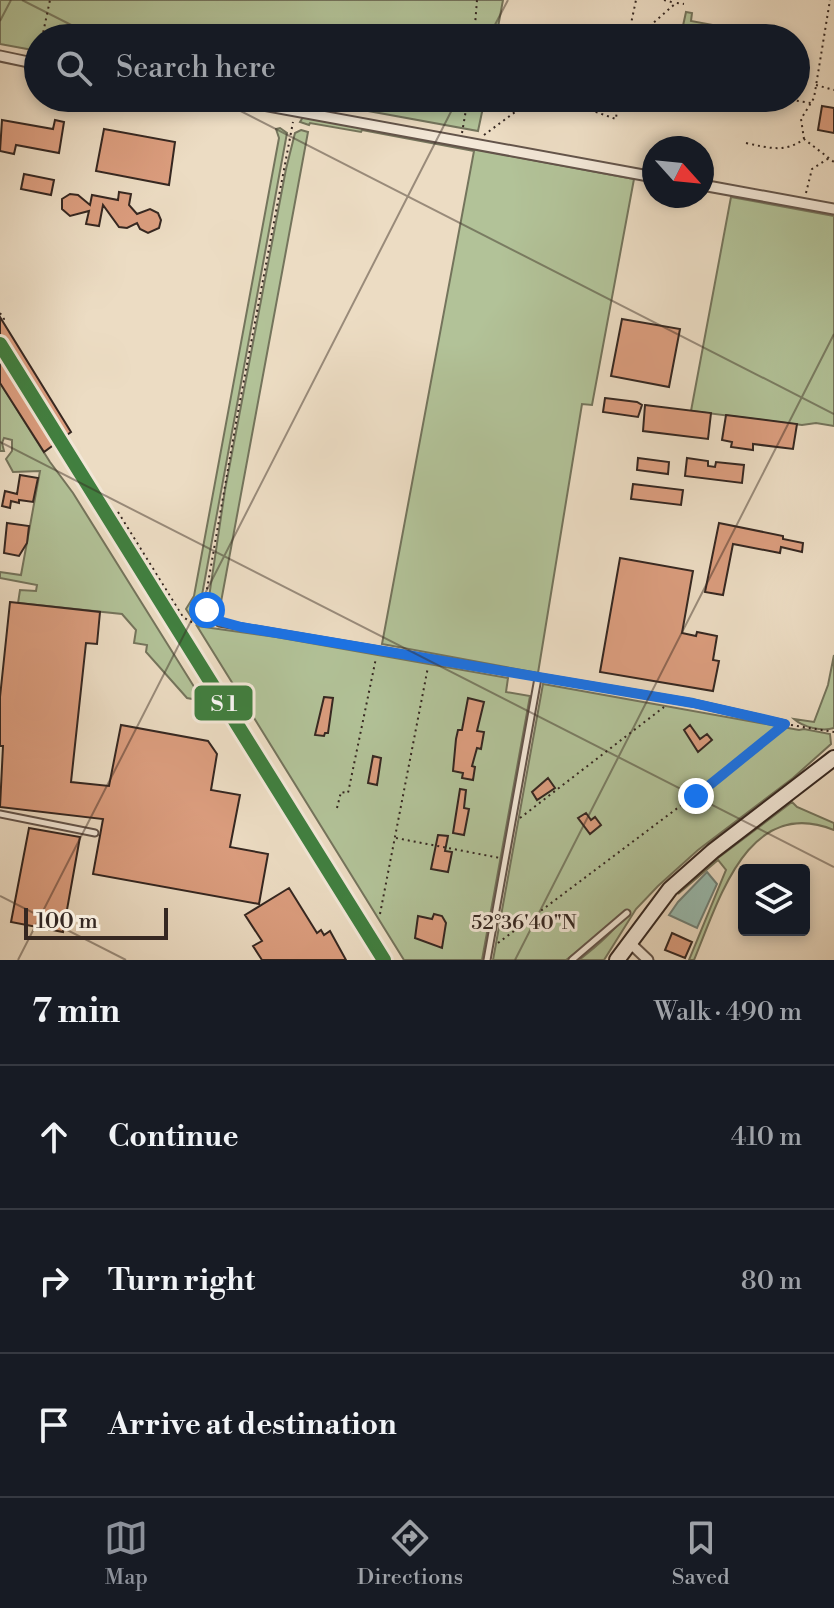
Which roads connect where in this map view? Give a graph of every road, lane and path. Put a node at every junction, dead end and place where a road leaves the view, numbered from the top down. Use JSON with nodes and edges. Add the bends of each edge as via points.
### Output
{"nodes":[{"id":1,"x":50,"y":0,"type":"edge"},
{"id":2,"x":477,"y":0,"type":"edge"},
{"id":3,"x":636,"y":0,"type":"edge"},
{"id":4,"x":664,"y":0,"type":"edge"},
{"id":5,"x":830,"y":0,"type":"edge"},
{"id":6,"x":676,"y":3,"type":"junction"},
{"id":7,"x":684,"y":4,"type":"dead end"},
{"id":8,"x":827,"y":18,"type":"junction"},
{"id":9,"x":834,"y":20,"type":"edge"},
{"id":10,"x":45,"y":24,"type":"edge"},
{"id":11,"x":475,"y":24,"type":"edge"},
{"id":12,"x":631,"y":24,"type":"edge"},
{"id":13,"x":652,"y":24,"type":"edge"},
{"id":14,"x":0,"y":56,"type":"edge"},
{"id":15,"x":24,"y":61,"type":"edge"},
{"id":16,"x":816,"y":85,"type":"junction"},
{"id":17,"x":834,"y":90,"type":"edge"},
{"id":18,"x":812,"y":103,"type":"joint"},
{"id":19,"x":810,"y":106,"type":"edge"},
{"id":20,"x":295,"y":112,"type":"edge"},
{"id":21,"x":300,"y":112,"type":"edge"},
{"id":22,"x":466,"y":112,"type":"edge"},
{"id":23,"x":515,"y":112,"type":"edge"},
{"id":24,"x":596,"y":112,"type":"edge"},
{"id":25,"x":617,"y":112,"type":"edge"},
{"id":26,"x":806,"y":112,"type":"edge"},
{"id":27,"x":462,"y":135,"type":"dead end"},
{"id":28,"x":479,"y":138,"type":"dead end"},
{"id":29,"x":804,"y":139,"type":"junction"},
{"id":30,"x":746,"y":143,"type":"dead end"},
{"id":31,"x":829,"y":158,"type":"junction"},
{"id":32,"x":834,"y":162,"type":"edge"},
{"id":33,"x":642,"y":175,"type":"edge"},
{"id":34,"x":714,"y":187,"type":"edge"},
{"id":35,"x":805,"y":198,"type":"dead end"},
{"id":36,"x":834,"y":209,"type":"edge"},
{"id":37,"x":0,"y":313,"type":"edge"},
{"id":38,"x":1,"y":321,"type":"edge"},
{"id":39,"x":118,"y":512,"type":"dead end"},
{"id":40,"x":212,"y":619,"type":"junction"},
{"id":41,"x":219,"y":623,"type":"joint"},
{"id":42,"x":378,"y":649,"type":"junction"},
{"id":43,"x":430,"y":658,"type":"junction"},
{"id":44,"x":538,"y":678,"type":"junction"},
{"id":45,"x":668,"y":700,"type":"junction"},
{"id":46,"x":785,"y":724,"type":"junction"},
{"id":47,"x":834,"y":732,"type":"edge"},
{"id":48,"x":834,"y":758,"type":"edge"},
{"id":49,"x":337,"y":808,"type":"dead end"},
{"id":50,"x":0,"y":814,"type":"edge"},
{"id":51,"x":512,"y":822,"type":"junction"},
{"id":52,"x":95,"y":833,"type":"dead end"},
{"id":53,"x":395,"y":838,"type":"junction"},
{"id":54,"x":505,"y":859,"type":"junction"},
{"id":55,"x":627,"y":913,"type":"dead end"},
{"id":56,"x":380,"y":914,"type":"dead end"},
{"id":57,"x":629,"y":942,"type":"junction"},
{"id":58,"x":489,"y":947,"type":"junction"},
{"id":59,"x":487,"y":960,"type":"edge"},
{"id":60,"x":572,"y":960,"type":"edge"},
{"id":61,"x":617,"y":960,"type":"edge"},
{"id":62,"x":648,"y":960,"type":"edge"}],
"edges":[{"from":1,"to":10,"type":"path"},
{"from":2,"to":11,"type":"path"},
{"from":3,"to":12,"type":"path"},
{"from":4,"to":6,"type":"path"},
{"from":5,"to":8,"type":"path"},
{"from":6,"to":7,"type":"path"},
{"from":6,"to":13,"type":"path"},
{"from":8,"to":9,"type":"path"},
{"from":8,"to":16,"type":"path"},
{"from":14,"to":15,"type":"street"},
{"from":16,"to":17,"type":"path"},
{"from":16,"to":18,"type":"path"},
{"from":18,"to":19,"type":"path"},
{"from":20,"to":40,"type":"path","via":[[207,589],[205,602]]},
{"from":21,"to":33,"type":"street"},
{"from":22,"to":27,"type":"path"},
{"from":23,"to":28,"type":"path"},
{"from":24,"to":25,"type":"path","via":[[616,119]]},
{"from":26,"to":29,"type":"path","via":[[801,119]]},
{"from":29,"to":30,"type":"path","via":[[781,150]]},
{"from":29,"to":31,"type":"path"},
{"from":31,"to":32,"type":"path"},
{"from":31,"to":35,"type":"path","via":[[812,169]]},
{"from":34,"to":36,"type":"street"},
{"from":37,"to":38,"type":"path"},
{"from":39,"to":40,"type":"path","via":[[183,617],[195,624]]},
{"from":40,"to":41,"type":"path"},
{"from":41,"to":42,"type":"lane"},
{"from":42,"to":43,"type":"lane"},
{"from":42,"to":49,"type":"path","via":[[348,793],[341,792]]},
{"from":43,"to":44,"type":"lane"},
{"from":43,"to":53,"type":"path"},
{"from":44,"to":45,"type":"lane"},
{"from":44,"to":51,"type":"lane"},
{"from":45,"to":46,"type":"lane"},
{"from":45,"to":51,"type":"path"},
{"from":46,"to":47,"type":"path"},
{"from":46,"to":58,"type":"path","via":[[505,941]]},
{"from":48,"to":57,"type":"main road","via":[[692,869]]},
{"from":50,"to":52,"type":"lane"},
{"from":51,"to":54,"type":"lane"},
{"from":53,"to":54,"type":"path"},
{"from":53,"to":56,"type":"path"},
{"from":54,"to":58,"type":"lane"},
{"from":55,"to":60,"type":"lane"},
{"from":57,"to":61,"type":"main road"},
{"from":57,"to":62,"type":"street"},
{"from":58,"to":59,"type":"lane"}]}
